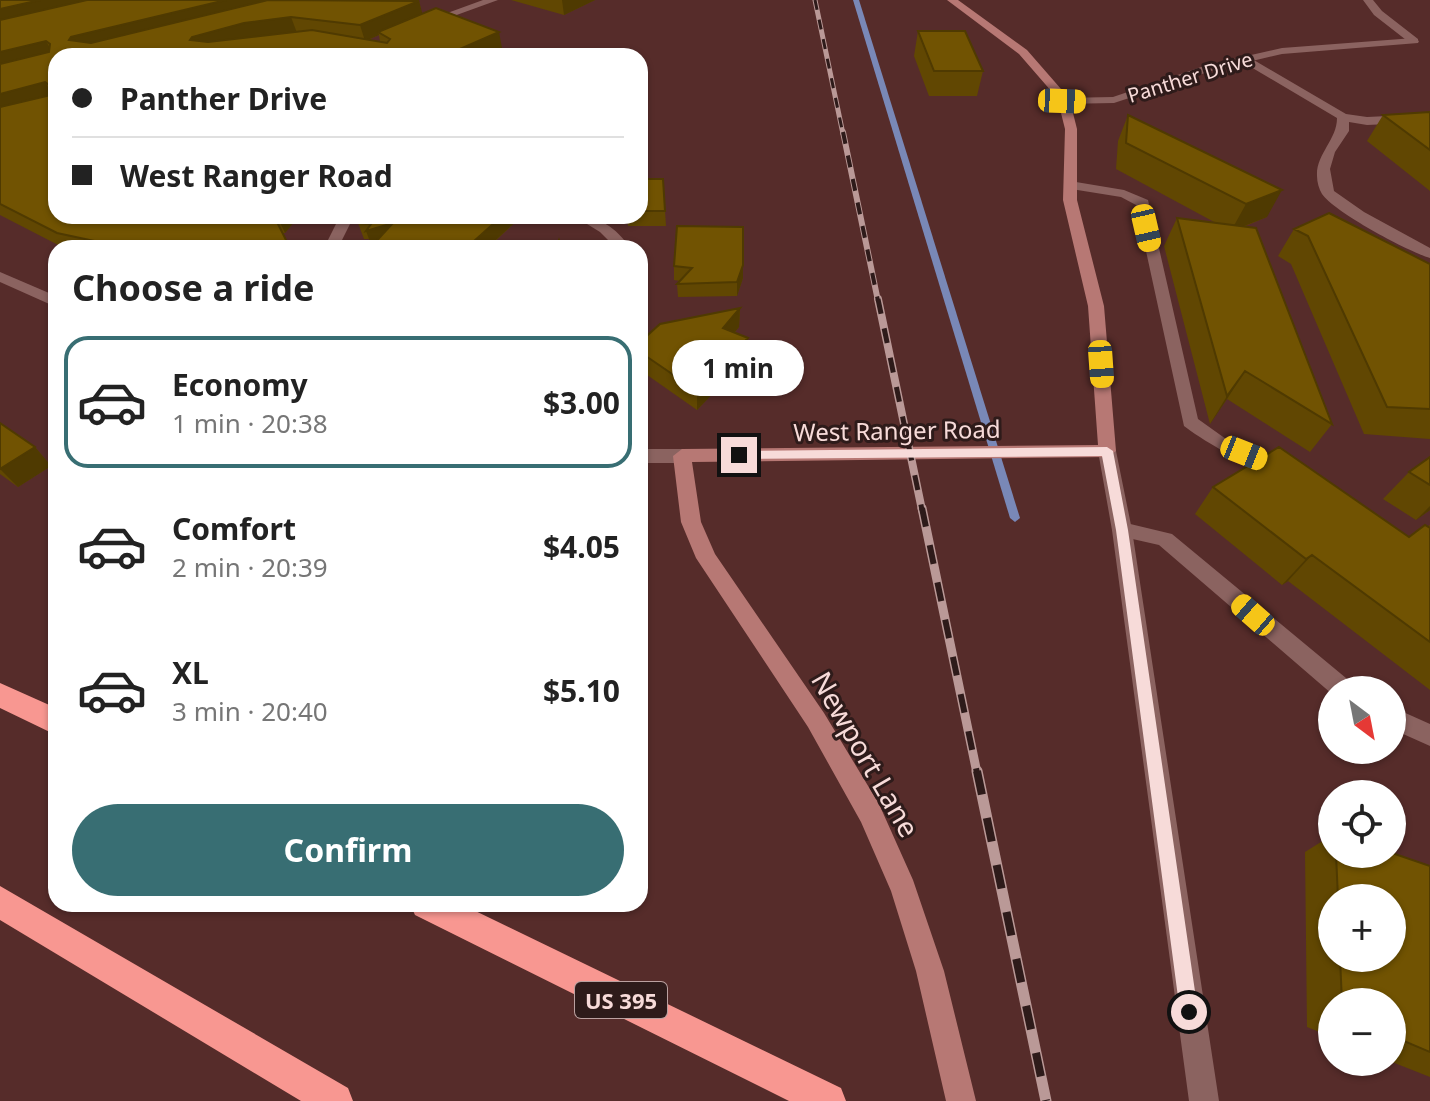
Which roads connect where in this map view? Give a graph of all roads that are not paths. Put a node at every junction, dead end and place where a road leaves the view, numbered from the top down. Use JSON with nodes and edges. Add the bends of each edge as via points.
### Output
{"nodes":[{"id":1,"x":493,"y":0,"type":"edge"},
{"id":2,"x":952,"y":0,"type":"edge"},
{"id":3,"x":1368,"y":0,"type":"edge"},
{"id":4,"x":415,"y":27,"type":"edge"},
{"id":5,"x":1243,"y":58,"type":"junction"},
{"id":6,"x":1062,"y":101,"type":"junction"},
{"id":7,"x":1343,"y":117,"type":"junction"},
{"id":8,"x":1430,"y":118,"type":"edge"},
{"id":9,"x":1070,"y":185,"type":"junction"},
{"id":10,"x":594,"y":224,"type":"edge"},
{"id":11,"x":619,"y":240,"type":"edge"},
{"id":12,"x":1430,"y":254,"type":"edge"},
{"id":13,"x":0,"y":276,"type":"edge"},
{"id":14,"x":48,"y":298,"type":"edge"},
{"id":15,"x":1107,"y":451,"type":"junction"},
{"id":16,"x":648,"y":456,"type":"edge"},
{"id":17,"x":682,"y":456,"type":"junction"},
{"id":18,"x":1303,"y":477,"type":"edge"},
{"id":19,"x":1122,"y":530,"type":"junction"},
{"id":20,"x":1327,"y":676,"type":"edge"},
{"id":21,"x":0,"y":695,"type":"edge"},
{"id":22,"x":48,"y":718,"type":"edge"},
{"id":23,"x":1406,"y":724,"type":"edge"},
{"id":24,"x":1430,"y":735,"type":"edge"},
{"id":25,"x":0,"y":902,"type":"edge"},
{"id":26,"x":442,"y":912,"type":"edge"},
{"id":27,"x":822,"y":1098,"type":"edge"},
{"id":28,"x":335,"y":1101,"type":"edge"},
{"id":29,"x":961,"y":1101,"type":"edge"},
{"id":30,"x":1204,"y":1101,"type":"edge"}],
"edges":[{"from":1,"to":4,"type":"street"},
{"from":2,"to":6,"type":"street","via":[[1023,52]]},
{"from":3,"to":5,"type":"street","name":"Panther Drive","via":[[1414,41]]},
{"from":5,"to":6,"type":"street","name":"Panther Drive","via":[[1114,100]]},
{"from":5,"to":7,"type":"street"},
{"from":6,"to":9,"type":"street","via":[[1071,129]]},
{"from":7,"to":8,"type":"street"},
{"from":7,"to":12,"type":"street","via":[[1343,131],[1333,142],[1322,176],[1329,195]]},
{"from":9,"to":15,"type":"street","via":[[1096,306]]},
{"from":9,"to":18,"type":"street","via":[[1124,194],[1143,203],[1190,422],[1220,444]]},
{"from":10,"to":11,"type":"street"},
{"from":13,"to":14,"type":"street"},
{"from":15,"to":17,"type":"street","name":"West Ranger Road"},
{"from":15,"to":19,"type":"street"},
{"from":16,"to":17,"type":"street","name":"West Ranger Road"},
{"from":17,"to":29,"type":"street","name":"Newport Lane","via":[[691,522],[706,558],[816,720],[870,813],[904,889]]},
{"from":19,"to":20,"type":"street","via":[[1165,539]]},
{"from":19,"to":30,"type":"street"},
{"from":21,"to":22,"type":"highway"},
{"from":23,"to":24,"type":"street"},
{"from":25,"to":28,"type":"highway"},
{"from":26,"to":27,"type":"highway","number":"US 395"}]}
